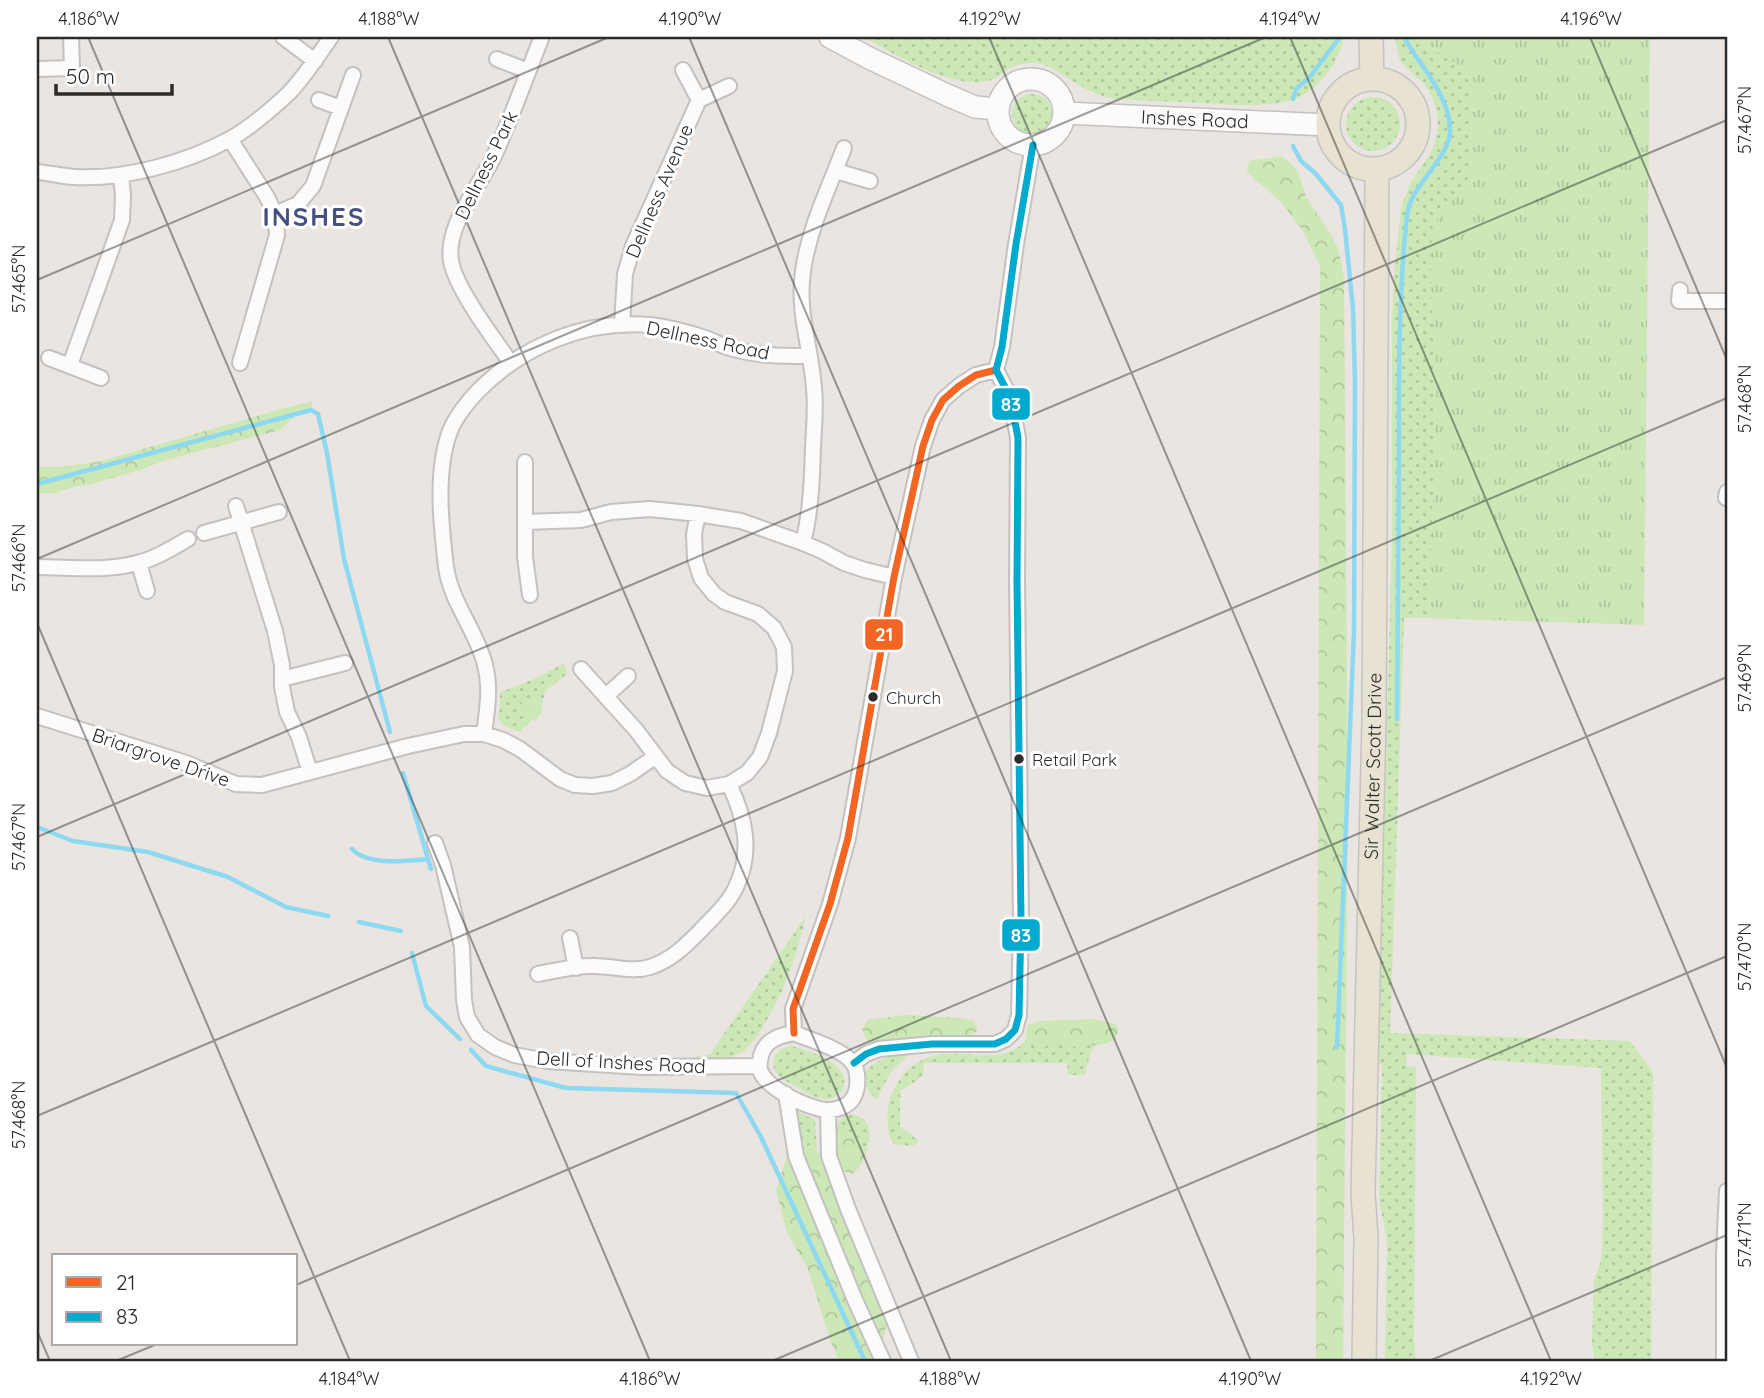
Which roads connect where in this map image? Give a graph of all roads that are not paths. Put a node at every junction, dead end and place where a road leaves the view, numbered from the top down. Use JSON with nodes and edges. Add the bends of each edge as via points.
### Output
{"nodes":[{"id":1,"x":71,"y":37,"type":"edge"},
{"id":2,"x":283,"y":37,"type":"edge"},
{"id":3,"x":331,"y":37,"type":"edge"},
{"id":4,"x":830,"y":37,"type":"edge"},
{"id":5,"x":1371,"y":37,"type":"edge"},
{"id":6,"x":541,"y":38,"type":"dead end"},
{"id":7,"x":497,"y":60,"type":"dead end"},
{"id":8,"x":315,"y":61,"type":"junction"},
{"id":9,"x":37,"y":69,"type":"edge"},
{"id":10,"x":683,"y":70,"type":"dead end"},
{"id":11,"x":528,"y":71,"type":"junction"},
{"id":12,"x":353,"y":75,"type":"dead end"},
{"id":13,"x":1373,"y":78,"type":"junction"},
{"id":14,"x":729,"y":86,"type":"dead end"},
{"id":15,"x":319,"y":100,"type":"dead end"},
{"id":16,"x":699,"y":100,"type":"junction"},
{"id":17,"x":341,"y":108,"type":"junction"},
{"id":18,"x":998,"y":109,"type":"junction"},
{"id":19,"x":1064,"y":113,"type":"junction"},
{"id":20,"x":1328,"y":125,"type":"junction"},
{"id":21,"x":230,"y":139,"type":"junction"},
{"id":22,"x":1032,"y":145,"type":"junction"},
{"id":23,"x":844,"y":148,"type":"dead end"},
{"id":24,"x":1377,"y":169,"type":"junction"},
{"id":25,"x":836,"y":171,"type":"junction"},
{"id":26,"x":37,"y":172,"type":"edge"},
{"id":27,"x":121,"y":175,"type":"junction"},
{"id":28,"x":870,"y":181,"type":"dead end"},
{"id":29,"x":275,"y":214,"type":"junction"},
{"id":30,"x":1680,"y":290,"type":"dead end"},
{"id":31,"x":1727,"y":301,"type":"edge"},
{"id":32,"x":622,"y":325,"type":"junction"},
{"id":33,"x":809,"y":356,"type":"junction"},
{"id":34,"x":49,"y":358,"type":"dead end"},
{"id":35,"x":240,"y":363,"type":"dead end"},
{"id":36,"x":511,"y":363,"type":"junction"},
{"id":37,"x":69,"y":365,"type":"junction"},
{"id":38,"x":996,"y":370,"type":"junction"},
{"id":39,"x":101,"y":378,"type":"dead end"},
{"id":40,"x":525,"y":462,"type":"dead end"},
{"id":41,"x":236,"y":506,"type":"dead end"},
{"id":42,"x":279,"y":512,"type":"dead end"},
{"id":43,"x":698,"y":514,"type":"junction"},
{"id":44,"x":241,"y":522,"type":"junction"},
{"id":45,"x":525,"y":522,"type":"junction"},
{"id":46,"x":204,"y":533,"type":"dead end"},
{"id":47,"x":188,"y":539,"type":"dead end"},
{"id":48,"x":803,"y":543,"type":"junction"},
{"id":49,"x":139,"y":563,"type":"junction"},
{"id":50,"x":37,"y":567,"type":"edge"},
{"id":51,"x":894,"y":577,"type":"junction"},
{"id":52,"x":147,"y":591,"type":"dead end"},
{"id":53,"x":530,"y":595,"type":"dead end"},
{"id":54,"x":345,"y":663,"type":"dead end"},
{"id":55,"x":581,"y":669,"type":"dead end"},
{"id":56,"x":628,"y":676,"type":"dead end"},
{"id":57,"x":282,"y":679,"type":"junction"},
{"id":58,"x":606,"y":696,"type":"junction"},
{"id":59,"x":37,"y":716,"type":"edge"},
{"id":60,"x":484,"y":734,"type":"junction"},
{"id":61,"x":656,"y":756,"type":"junction"},
{"id":62,"x":310,"y":772,"type":"junction"},
{"id":63,"x":729,"y":783,"type":"junction"},
{"id":64,"x":435,"y":843,"type":"dead end"},
{"id":65,"x":570,"y":938,"type":"dead end"},
{"id":66,"x":576,"y":968,"type":"junction"},
{"id":67,"x":538,"y":974,"type":"dead end"},
{"id":68,"x":794,"y":1033,"type":"junction"},
{"id":69,"x":854,"y":1063,"type":"junction"},
{"id":70,"x":759,"y":1066,"type":"junction"},
{"id":71,"x":786,"y":1094,"type":"junction"},
{"id":72,"x":828,"y":1111,"type":"junction"},
{"id":73,"x":1727,"y":1191,"type":"edge"},
{"id":74,"x":883,"y":1361,"type":"edge"},
{"id":75,"x":911,"y":1361,"type":"edge"},
{"id":76,"x":1364,"y":1361,"type":"edge"},
{"id":77,"x":1724,"y":1361,"type":"edge"}],
"edges":[{"from":1,"to":9,"type":"street","via":[[72,68]]},
{"from":2,"to":8,"type":"street"},
{"from":3,"to":8,"type":"street"},
{"from":4,"to":18,"type":"street","via":[[975,107]]},
{"from":5,"to":13,"type":"main road"},
{"from":6,"to":11,"type":"street","name":"Dellness Park"},
{"from":7,"to":11,"type":"street"},
{"from":8,"to":21,"type":"street","via":[[289,92]]},
{"from":10,"to":16,"type":"street"},
{"from":11,"to":36,"type":"street","name":"Dellness Park","via":[[494,157],[452,239],[456,277]]},
{"from":12,"to":17,"type":"street"},
{"from":13,"to":20,"type":"main road","via":[[1358,81],[1336,98]]},
{"from":13,"to":24,"type":"main road","via":[[1399,86],[1416,108],[1419,121],[1415,142],[1403,159]]},
{"from":14,"to":16,"type":"street"},
{"from":15,"to":17,"type":"street"},
{"from":16,"to":32,"type":"street","name":"Dellness Avenue","via":[[633,246],[625,274]]},
{"from":17,"to":29,"type":"street","via":[[313,186],[298,204]]},
{"from":18,"to":19,"type":"street","via":[[1007,89],[1038,80],[1057,92]]},
{"from":18,"to":22,"type":"street","via":[[1007,135]]},
{"from":19,"to":20,"type":"street","name":"Inshes Road"},
{"from":19,"to":22,"type":"street","via":[[1051,138]]},
{"from":20,"to":24,"type":"main road","via":[[1343,158],[1362,168]]},
{"from":21,"to":27,"type":"street","via":[[156,168]]},
{"from":21,"to":29,"type":"street"},
{"from":22,"to":38,"type":"street"},
{"from":23,"to":25,"type":"street"},
{"from":24,"to":76,"type":"main road","name":"Sir Walter Scott Drive"},
{"from":25,"to":28,"type":"street"},
{"from":25,"to":33,"type":"street","via":[[803,271],[802,309]]},
{"from":26,"to":27,"type":"street","via":[[75,177]]},
{"from":27,"to":37,"type":"street","via":[[122,219]]},
{"from":29,"to":35,"type":"street","via":[[277,234]]},
{"from":30,"to":31,"type":"street","via":[[1679,301]]},
{"from":32,"to":33,"type":"street","name":"Dellness Road","via":[[679,330],[755,354]]},
{"from":32,"to":36,"type":"street","name":"Dellness Road","via":[[565,335]]},
{"from":33,"to":48,"type":"street","via":[[815,416],[811,499]]},
{"from":34,"to":37,"type":"street"},
{"from":36,"to":60,"type":"street","name":"Dellness Road","via":[[463,407],[443,453],[442,533],[447,572],[485,665],[489,689]]},
{"from":37,"to":39,"type":"street"},
{"from":38,"to":51,"type":"street","via":[[959,386],[943,400],[932,420]]},
{"from":38,"to":69,"type":"street","via":[[1006,389],[1018,438],[1020,1010],[1015,1030],[995,1044],[879,1049]]},
{"from":40,"to":45,"type":"street"},
{"from":41,"to":44,"type":"street"},
{"from":42,"to":44,"type":"street"},
{"from":43,"to":45,"type":"street","via":[[650,509],[581,520]]},
{"from":43,"to":48,"type":"street","via":[[741,522]]},
{"from":43,"to":63,"type":"street","via":[[695,559],[701,578],[725,602],[758,614],[774,628],[784,647],[785,671],[760,757]]},
{"from":44,"to":46,"type":"street"},
{"from":44,"to":57,"type":"street","via":[[275,631]]},
{"from":45,"to":53,"type":"street"},
{"from":47,"to":49,"type":"street"},
{"from":48,"to":51,"type":"street","via":[[844,563]]},
{"from":49,"to":50,"type":"street","via":[[113,568]]},
{"from":49,"to":52,"type":"street"},
{"from":51,"to":68,"type":"street","via":[[848,838],[793,1009]]},
{"from":54,"to":57,"type":"street"},
{"from":55,"to":58,"type":"street"},
{"from":56,"to":58,"type":"street"},
{"from":57,"to":62,"type":"street","via":[[287,712]]},
{"from":58,"to":61,"type":"street"},
{"from":59,"to":62,"type":"street","name":"Briargrove Drive","via":[[186,763],[236,784],[262,785]]},
{"from":60,"to":61,"type":"street","via":[[520,748],[575,785],[612,783]]},
{"from":60,"to":62,"type":"street","name":"Briargrove Drive","via":[[408,746]]},
{"from":61,"to":63,"type":"street","via":[[685,783],[707,788]]},
{"from":63,"to":66,"type":"street","via":[[744,821],[746,843],[736,889],[724,905],[682,950],[665,961],[647,968]]},
{"from":64,"to":70,"type":"street","name":"Dell of Inshes Road","via":[[462,947],[467,1017],[486,1041],[514,1055],[547,1061],[642,1067]]},
{"from":65,"to":66,"type":"street"},
{"from":66,"to":67,"type":"street"},
{"from":68,"to":69,"type":"street","via":[[840,1052]]},
{"from":68,"to":70,"type":"street","via":[[767,1042]]},
{"from":69,"to":72,"type":"street","via":[[858,1080],[853,1098],[842,1108]]},
{"from":70,"to":71,"type":"street","via":[[763,1076]]},
{"from":71,"to":72,"type":"street"},
{"from":71,"to":74,"type":"street","via":[[796,1156]]},
{"from":72,"to":75,"type":"street","via":[[829,1156]]},
{"from":73,"to":77,"type":"street"}]}
